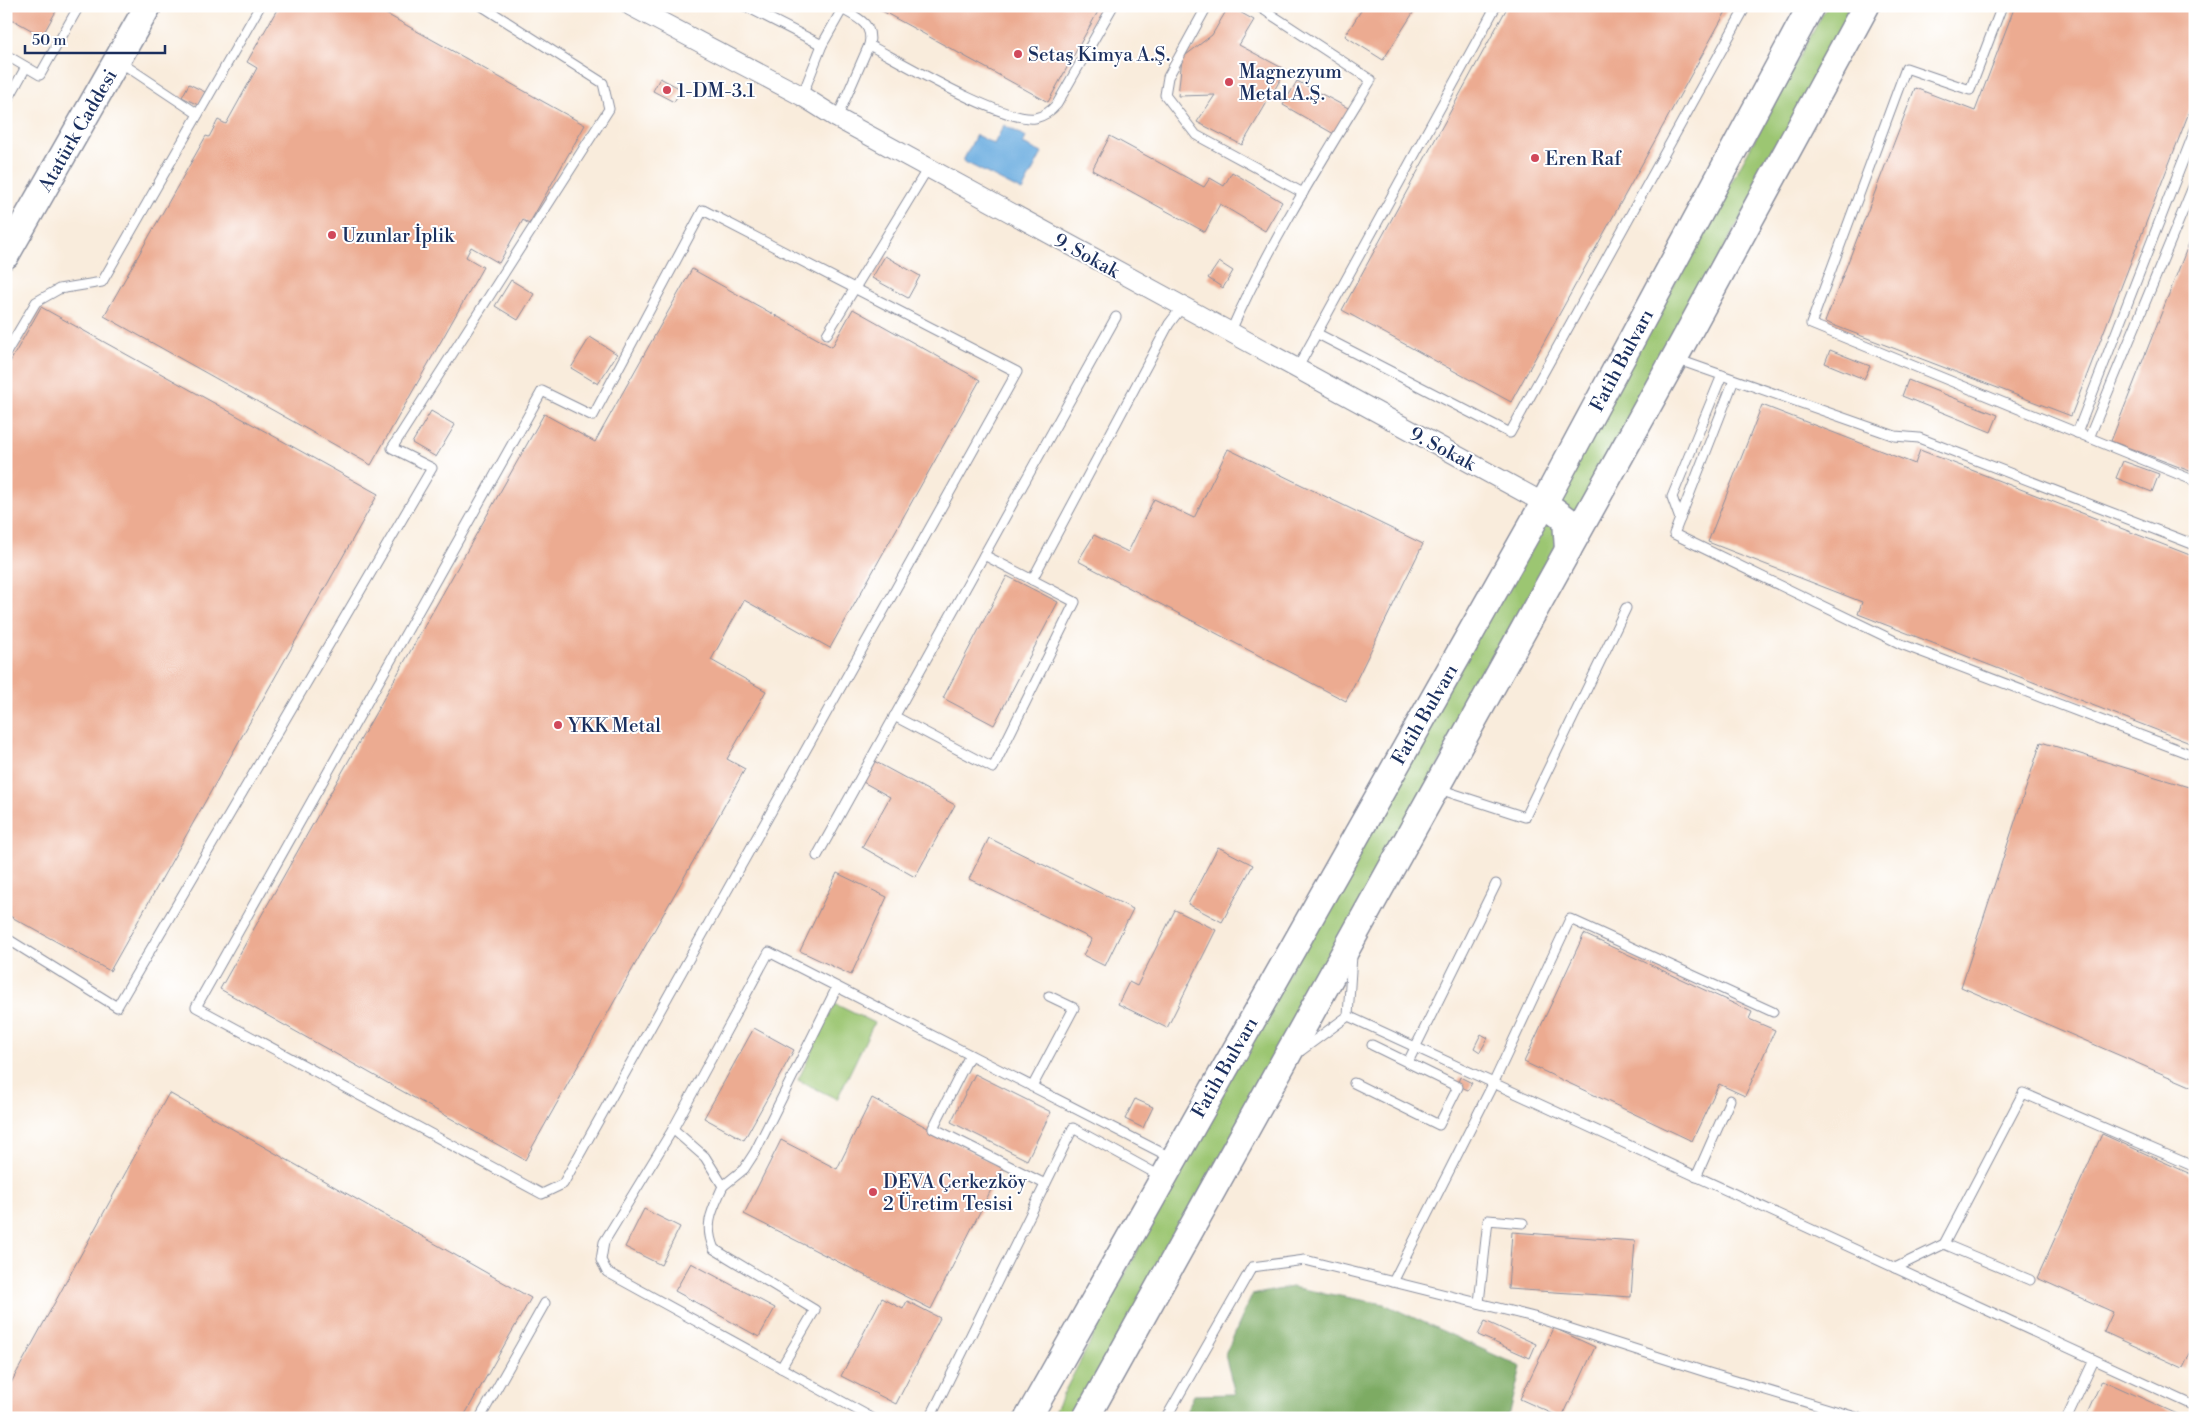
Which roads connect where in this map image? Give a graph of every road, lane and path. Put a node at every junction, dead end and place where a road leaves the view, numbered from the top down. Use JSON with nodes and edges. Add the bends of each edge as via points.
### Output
{"nodes":[{"id":1,"x":79,"y":6,"type":"edge"},
{"id":2,"x":148,"y":6,"type":"edge"},
{"id":3,"x":249,"y":6,"type":"edge"},
{"id":4,"x":482,"y":6,"type":"edge"},
{"id":5,"x":631,"y":6,"type":"edge"},
{"id":6,"x":745,"y":6,"type":"edge"},
{"id":7,"x":1113,"y":6,"type":"edge"},
{"id":8,"x":1207,"y":6,"type":"edge"},
{"id":9,"x":1258,"y":6,"type":"edge"},
{"id":10,"x":1496,"y":6,"type":"edge"},
{"id":11,"x":1746,"y":6,"type":"edge"},
{"id":12,"x":1811,"y":6,"type":"edge"},
{"id":13,"x":1866,"y":6,"type":"edge"},
{"id":14,"x":2002,"y":6,"type":"edge"},
{"id":15,"x":843,"y":8,"type":"edge"},
{"id":16,"x":259,"y":9,"type":"edge"},
{"id":17,"x":822,"y":45,"type":"junction"},
{"id":18,"x":869,"y":45,"type":"junction"},
{"id":19,"x":6,"y":55,"type":"edge"},
{"id":20,"x":118,"y":60,"type":"junction"},
{"id":21,"x":26,"y":67,"type":"junction"},
{"id":22,"x":802,"y":96,"type":"junction"},
{"id":23,"x":6,"y":103,"type":"edge"},
{"id":24,"x":198,"y":114,"type":"junction"},
{"id":25,"x":836,"y":118,"type":"junction"},
{"id":26,"x":2195,"y":130,"type":"edge"},
{"id":27,"x":928,"y":168,"type":"junction"},
{"id":28,"x":2195,"y":182,"type":"edge"},
{"id":29,"x":1303,"y":193,"type":"junction"},
{"id":30,"x":13,"y":226,"type":"edge"},
{"id":31,"x":6,"y":255,"type":"edge"},
{"id":32,"x":855,"y":288,"type":"junction"},
{"id":33,"x":1182,"y":307,"type":"junction"},
{"id":34,"x":1116,"y":317,"type":"dead end"},
{"id":35,"x":1230,"y":333,"type":"junction"},
{"id":36,"x":1316,"y":333,"type":"junction"},
{"id":37,"x":827,"y":334,"type":"dead end"},
{"id":38,"x":6,"y":353,"type":"edge"},
{"id":39,"x":1674,"y":359,"type":"junction"},
{"id":40,"x":1297,"y":369,"type":"junction"},
{"id":41,"x":1722,"y":375,"type":"junction"},
{"id":42,"x":1734,"y":380,"type":"junction"},
{"id":43,"x":2077,"y":433,"type":"junction"},
{"id":44,"x":2089,"y":438,"type":"junction"},
{"id":45,"x":2195,"y":481,"type":"edge"},
{"id":46,"x":1544,"y":503,"type":"junction"},
{"id":47,"x":1680,"y":518,"type":"junction"},
{"id":48,"x":2195,"y":545,"type":"edge"},
{"id":49,"x":1568,"y":550,"type":"junction"},
{"id":50,"x":984,"y":555,"type":"junction"},
{"id":51,"x":1032,"y":580,"type":"junction"},
{"id":52,"x":1626,"y":608,"type":"dead end"},
{"id":53,"x":894,"y":716,"type":"junction"},
{"id":54,"x":2195,"y":756,"type":"edge"},
{"id":55,"x":1436,"y":788,"type":"junction"},
{"id":56,"x":817,"y":856,"type":"dead end"},
{"id":57,"x":1496,"y":884,"type":"dead end"},
{"id":58,"x":1354,"y":935,"type":"junction"},
{"id":59,"x":6,"y":938,"type":"edge"},
{"id":60,"x":837,"y":987,"type":"junction"},
{"id":61,"x":1050,"y":996,"type":"dead end"},
{"id":62,"x":1773,"y":1012,"type":"dead end"},
{"id":63,"x":1348,"y":1016,"type":"junction"},
{"id":64,"x":1372,"y":1045,"type":"dead end"},
{"id":65,"x":1415,"y":1048,"type":"junction"},
{"id":66,"x":970,"y":1055,"type":"junction"},
{"id":67,"x":1408,"y":1062,"type":"junction"},
{"id":68,"x":1282,"y":1064,"type":"junction"},
{"id":69,"x":1354,"y":1083,"type":"dead end"},
{"id":70,"x":1493,"y":1084,"type":"junction"},
{"id":71,"x":1032,"y":1087,"type":"junction"},
{"id":72,"x":1730,"y":1100,"type":"dead end"},
{"id":73,"x":673,"y":1129,"type":"junction"},
{"id":74,"x":2195,"y":1167,"type":"edge"},
{"id":75,"x":1168,"y":1168,"type":"junction"},
{"id":76,"x":1696,"y":1177,"type":"junction"},
{"id":77,"x":1045,"y":1184,"type":"junction"},
{"id":78,"x":723,"y":1186,"type":"junction"},
{"id":79,"x":1523,"y":1223,"type":"dead end"},
{"id":80,"x":1944,"y":1244,"type":"junction"},
{"id":81,"x":1895,"y":1268,"type":"junction"},
{"id":82,"x":2030,"y":1280,"type":"dead end"},
{"id":83,"x":1393,"y":1282,"type":"junction"},
{"id":84,"x":545,"y":1303,"type":"dead end"},
{"id":85,"x":1479,"y":1304,"type":"junction"},
{"id":86,"x":2094,"y":1360,"type":"junction"},
{"id":87,"x":781,"y":1368,"type":"junction"},
{"id":88,"x":2195,"y":1406,"type":"edge"},
{"id":89,"x":480,"y":1418,"type":"edge"},
{"id":90,"x":872,"y":1418,"type":"edge"},
{"id":91,"x":930,"y":1418,"type":"edge"},
{"id":92,"x":1028,"y":1418,"type":"edge"},
{"id":93,"x":1086,"y":1418,"type":"edge"},
{"id":94,"x":1166,"y":1418,"type":"edge"},
{"id":95,"x":1859,"y":1418,"type":"edge"},
{"id":96,"x":2067,"y":1418,"type":"edge"}],
"edges":[{"from":1,"to":21,"type":"lane","via":[[40,75]]},
{"from":2,"to":20,"type":"main road","name":"Atatürk Caddesi"},
{"from":3,"to":16,"type":"lane"},
{"from":4,"to":59,"type":"lane","via":[[604,83],[609,110],[392,448],[432,468],[117,1006]]},
{"from":5,"to":22,"type":"street","name":"9. Sokak"},
{"from":6,"to":17,"type":"lane"},
{"from":7,"to":18,"type":"lane","via":[[1057,104],[1049,114],[1035,118],[1004,114]]},
{"from":8,"to":29,"type":"lane","via":[[1168,77],[1165,94],[1196,135]]},
{"from":9,"to":29,"type":"lane","via":[[1371,80]]},
{"from":10,"to":36,"type":"lane"},
{"from":11,"to":36,"type":"lane","via":[[1510,433]]},
{"from":12,"to":46,"type":"main road","name":"Fatih Bulvarı"},
{"from":13,"to":39,"type":"main road"},
{"from":14,"to":43,"type":"lane","via":[[1970,90],[1906,68],[1811,324]]},
{"from":15,"to":17,"type":"lane"},
{"from":15,"to":18,"type":"lane","via":[[870,30]]},
{"from":16,"to":24,"type":"lane"},
{"from":17,"to":22,"type":"lane"},
{"from":18,"to":25,"type":"lane"},
{"from":19,"to":21,"type":"lane"},
{"from":20,"to":24,"type":"lane"},
{"from":20,"to":30,"type":"main road","name":"Atatürk Caddesi"},
{"from":21,"to":23,"type":"lane"},
{"from":22,"to":25,"type":"street","name":"9. Sokak"},
{"from":24,"to":38,"type":"lane","via":[[102,282],[59,289],[36,302]]},
{"from":25,"to":27,"type":"street","name":"9. Sokak"},
{"from":26,"to":43,"type":"lane"},
{"from":27,"to":32,"type":"lane"},
{"from":27,"to":33,"type":"street","name":"9. Sokak"},
{"from":28,"to":44,"type":"lane"},
{"from":29,"to":35,"type":"lane","via":[[1245,298]]},
{"from":30,"to":31,"type":"main road","name":"Atatürk Caddesi"},
{"from":32,"to":32,"type":"lane","via":[[702,210],[593,416],[542,391],[196,1006],[542,1194],[563,1184],[1017,372]]},
{"from":32,"to":37,"type":"lane"},
{"from":33,"to":35,"type":"street","name":"9. Sokak"},
{"from":33,"to":51,"type":"lane","via":[[1169,324]]},
{"from":34,"to":50,"type":"lane"},
{"from":35,"to":40,"type":"street","name":"9. Sokak"},
{"from":36,"to":40,"type":"lane"},
{"from":39,"to":41,"type":"lane"},
{"from":39,"to":49,"type":"main road"},
{"from":40,"to":46,"type":"street","name":"9. Sokak"},
{"from":41,"to":42,"type":"lane"},
{"from":41,"to":47,"type":"lane","via":[[1672,497]]},
{"from":42,"to":47,"type":"lane"},
{"from":42,"to":48,"type":"lane","via":[[1895,436],[1920,438]]},
{"from":43,"to":44,"type":"lane"},
{"from":44,"to":45,"type":"lane"},
{"from":46,"to":49,"type":"main road","via":[[1566,518]]},
{"from":46,"to":75,"type":"main road","name":"Fatih Bulvarı"},
{"from":47,"to":54,"type":"lane","via":[[1674,534],[1901,644]]},
{"from":49,"to":55,"type":"main road"},
{"from":50,"to":51,"type":"lane"},
{"from":50,"to":53,"type":"lane"},
{"from":51,"to":53,"type":"lane","via":[[1075,602],[993,768]]},
{"from":52,"to":55,"type":"lane","via":[[1525,817]]},
{"from":53,"to":56,"type":"lane"},
{"from":55,"to":58,"type":"main road"},
{"from":57,"to":65,"type":"lane"},
{"from":58,"to":63,"type":"lane"},
{"from":58,"to":68,"type":"main road"},
{"from":60,"to":66,"type":"lane"},
{"from":60,"to":73,"type":"lane","via":[[769,952]]},
{"from":60,"to":78,"type":"lane","via":[[755,1152],[744,1169]]},
{"from":61,"to":71,"type":"lane","via":[[1074,1008]]},
{"from":62,"to":70,"type":"lane","via":[[1570,919]]},
{"from":63,"to":65,"type":"lane"},
{"from":63,"to":68,"type":"lane"},
{"from":64,"to":67,"type":"lane"},
{"from":65,"to":67,"type":"lane"},
{"from":65,"to":70,"type":"lane"},
{"from":66,"to":71,"type":"lane"},
{"from":66,"to":77,"type":"lane","via":[[933,1128]]},
{"from":67,"to":69,"type":"lane","via":[[1458,1087],[1439,1125]]},
{"from":68,"to":93,"type":"main road"},
{"from":70,"to":76,"type":"lane"},
{"from":70,"to":83,"type":"lane"},
{"from":71,"to":75,"type":"lane"},
{"from":72,"to":76,"type":"lane"},
{"from":73,"to":78,"type":"lane","via":[[705,1156]]},
{"from":73,"to":87,"type":"lane","via":[[604,1242],[601,1260],[607,1272]]},
{"from":74,"to":80,"type":"lane","via":[[2023,1092]]},
{"from":75,"to":77,"type":"lane","via":[[1073,1128]]},
{"from":75,"to":92,"type":"main road","name":"Fatih Bulvarı"},
{"from":76,"to":81,"type":"lane"},
{"from":77,"to":91,"type":"lane"},
{"from":78,"to":87,"type":"lane","via":[[708,1222],[708,1237],[714,1249],[815,1310]]},
{"from":79,"to":85,"type":"lane","via":[[1488,1220]]},
{"from":80,"to":81,"type":"lane"},
{"from":80,"to":82,"type":"lane"},
{"from":81,"to":86,"type":"lane"},
{"from":83,"to":85,"type":"lane"},
{"from":83,"to":94,"type":"lane","via":[[1305,1260],[1252,1267]]},
{"from":84,"to":89,"type":"lane"},
{"from":85,"to":95,"type":"lane"},
{"from":86,"to":88,"type":"lane"},
{"from":86,"to":96,"type":"lane"},
{"from":87,"to":90,"type":"lane"}]}
